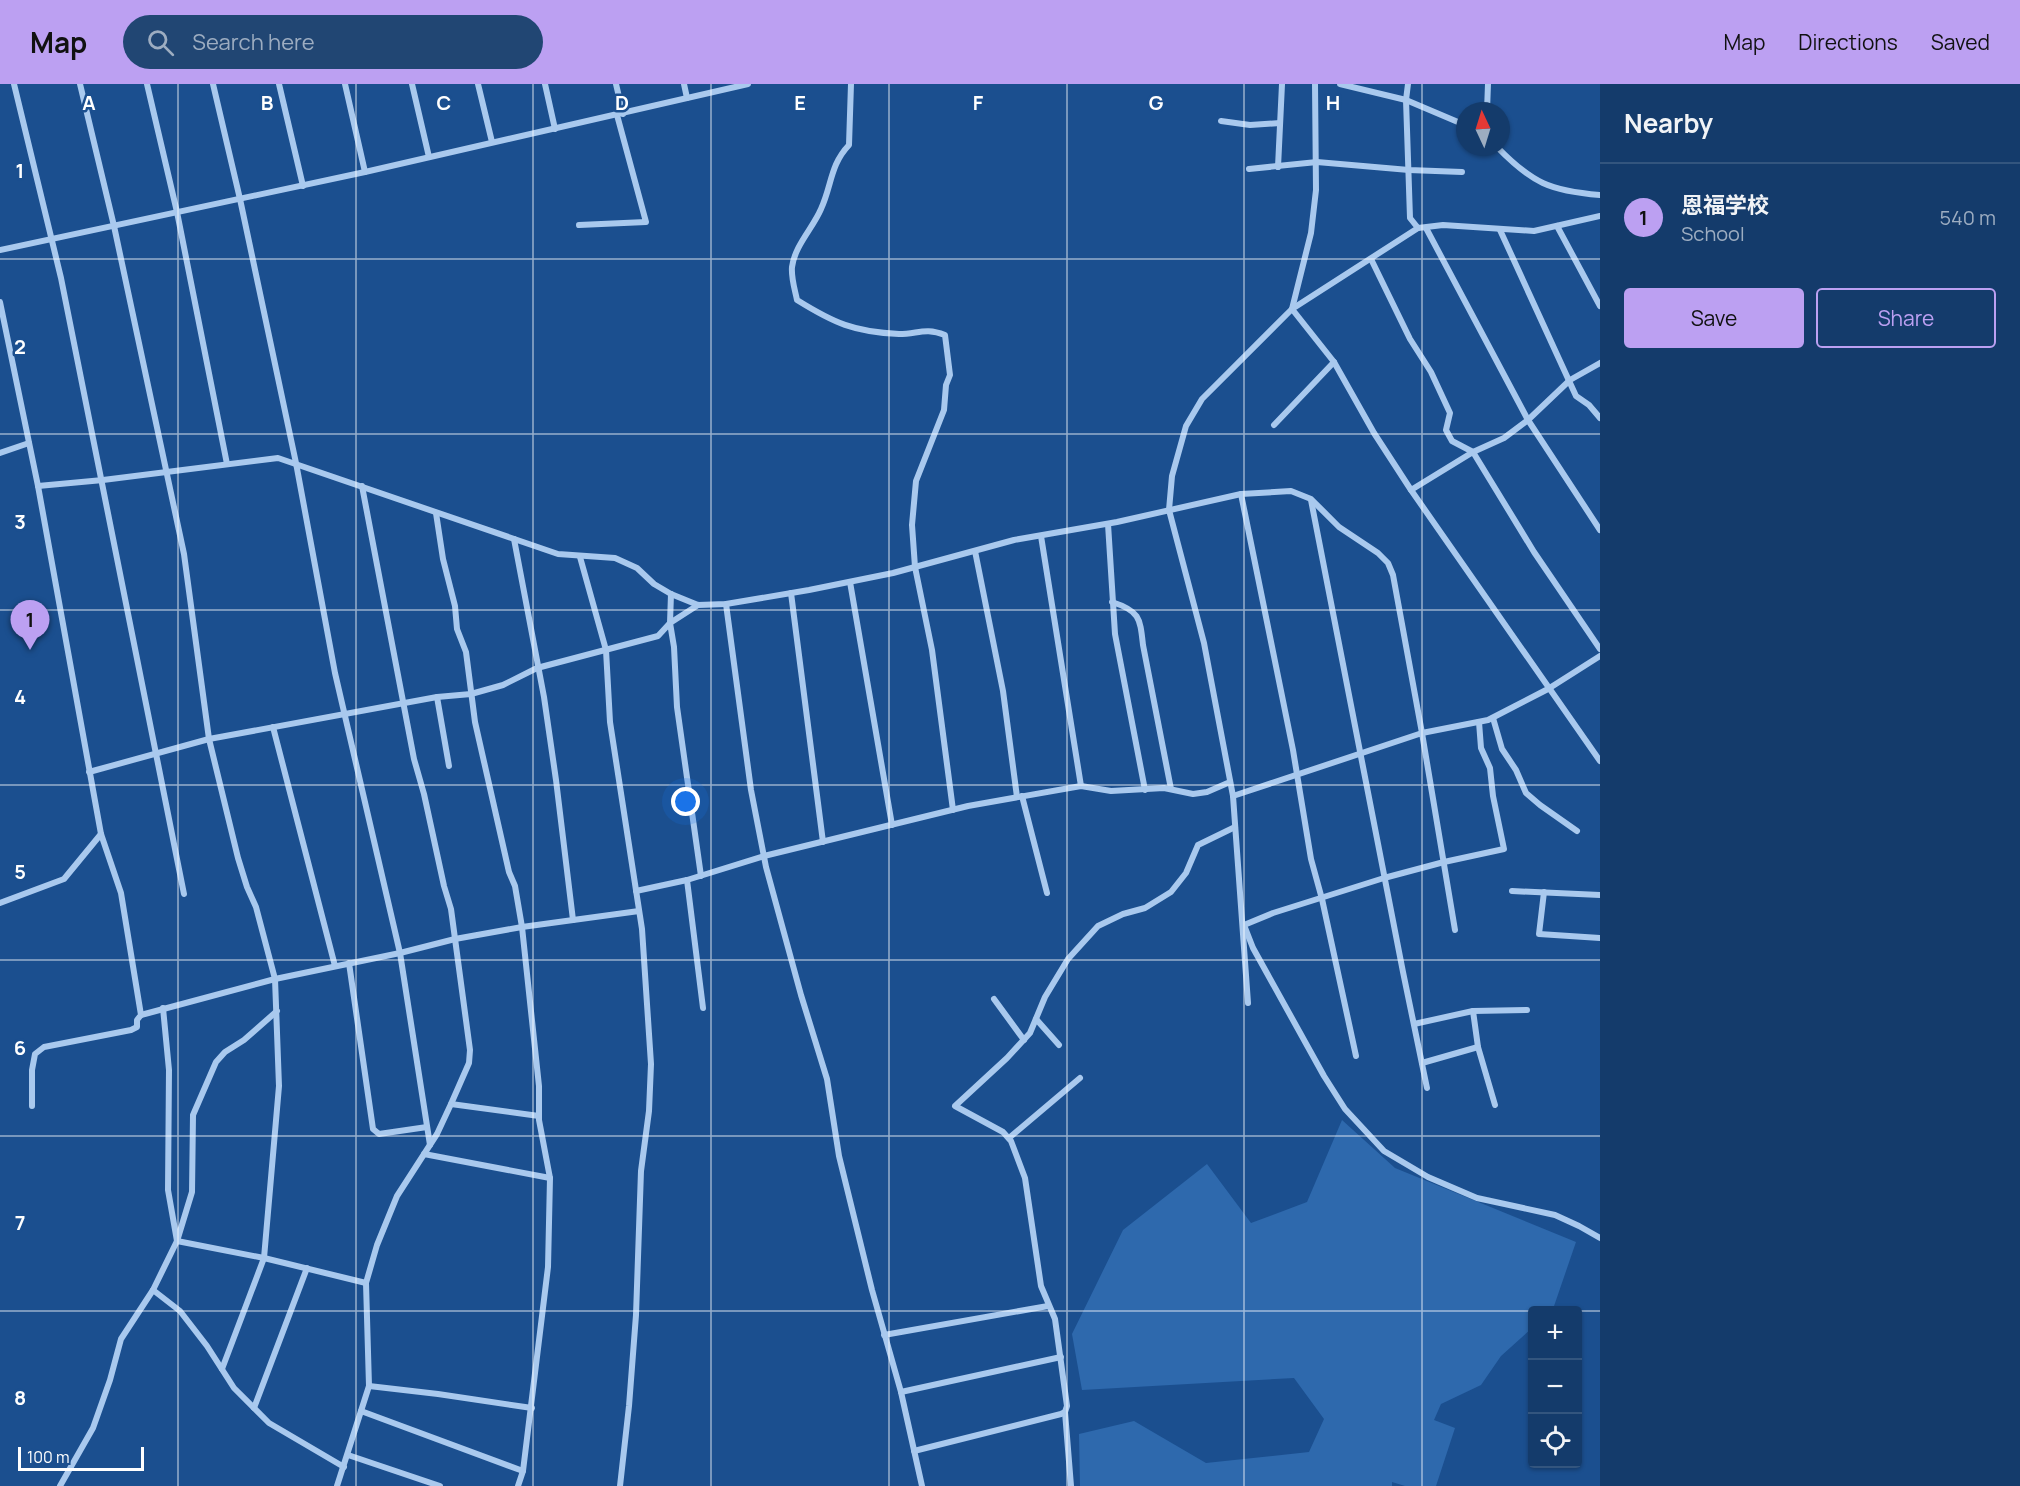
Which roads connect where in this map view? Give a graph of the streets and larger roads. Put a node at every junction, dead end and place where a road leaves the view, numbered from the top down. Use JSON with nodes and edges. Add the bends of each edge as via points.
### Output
{"nodes":[{"id":1,"x":14,"y":84,"type":"edge"},
{"id":2,"x":80,"y":84,"type":"edge"},
{"id":3,"x":147,"y":84,"type":"edge"},
{"id":4,"x":213,"y":84,"type":"edge"},
{"id":5,"x":279,"y":84,"type":"edge"},
{"id":6,"x":345,"y":84,"type":"edge"},
{"id":7,"x":412,"y":84,"type":"edge"},
{"id":8,"x":478,"y":84,"type":"edge"},
{"id":9,"x":545,"y":84,"type":"edge"},
{"id":10,"x":616,"y":84,"type":"edge"},
{"id":11,"x":684,"y":84,"type":"edge"},
{"id":12,"x":748,"y":84,"type":"edge"},
{"id":13,"x":851,"y":84,"type":"edge"},
{"id":14,"x":1282,"y":84,"type":"edge"},
{"id":15,"x":1315,"y":84,"type":"edge"},
{"id":16,"x":1340,"y":84,"type":"edge"},
{"id":17,"x":1408,"y":84,"type":"edge"},
{"id":18,"x":1488,"y":84,"type":"edge"},
{"id":19,"x":687,"y":98,"type":"junction"},
{"id":20,"x":1406,"y":100,"type":"junction"},
{"id":21,"x":1487,"y":102,"type":"edge"},
{"id":22,"x":620,"y":114,"type":"junction"},
{"id":23,"x":1221,"y":121,"type":"dead end"},
{"id":24,"x":1456,"y":121,"type":"edge"},
{"id":25,"x":1280,"y":123,"type":"junction"},
{"id":26,"x":555,"y":129,"type":"junction"},
{"id":27,"x":492,"y":142,"type":"junction"},
{"id":28,"x":1506,"y":156,"type":"edge"},
{"id":29,"x":429,"y":158,"type":"junction"},
{"id":30,"x":1317,"y":162,"type":"junction"},
{"id":31,"x":1278,"y":167,"type":"junction"},
{"id":32,"x":1249,"y":169,"type":"dead end"},
{"id":33,"x":1409,"y":170,"type":"junction"},
{"id":34,"x":365,"y":172,"type":"junction"},
{"id":35,"x":1462,"y":172,"type":"dead end"},
{"id":36,"x":303,"y":186,"type":"junction"},
{"id":37,"x":1600,"y":195,"type":"edge"},
{"id":38,"x":240,"y":199,"type":"junction"},
{"id":39,"x":177,"y":212,"type":"junction"},
{"id":40,"x":1600,"y":216,"type":"edge"},
{"id":41,"x":579,"y":225,"type":"dead end"},
{"id":42,"x":114,"y":226,"type":"junction"},
{"id":43,"x":1557,"y":226,"type":"junction"},
{"id":44,"x":1418,"y":228,"type":"junction"},
{"id":45,"x":1425,"y":228,"type":"junction"},
{"id":46,"x":1500,"y":230,"type":"junction"},
{"id":47,"x":50,"y":239,"type":"junction"},
{"id":48,"x":0,"y":250,"type":"edge"},
{"id":49,"x":1371,"y":259,"type":"junction"},
{"id":50,"x":0,"y":302,"type":"edge"},
{"id":51,"x":1600,"y":306,"type":"edge"},
{"id":52,"x":1292,"y":309,"type":"junction"},
{"id":53,"x":1334,"y":362,"type":"junction"},
{"id":54,"x":1600,"y":363,"type":"edge"},
{"id":55,"x":1570,"y":380,"type":"junction"},
{"id":56,"x":1600,"y":418,"type":"edge"},
{"id":57,"x":1528,"y":420,"type":"junction"},
{"id":58,"x":1274,"y":425,"type":"dead end"},
{"id":59,"x":29,"y":443,"type":"junction"},
{"id":60,"x":1473,"y":452,"type":"junction"},
{"id":61,"x":0,"y":453,"type":"edge"},
{"id":62,"x":296,"y":463,"type":"junction"},
{"id":63,"x":227,"y":464,"type":"junction"},
{"id":64,"x":167,"y":472,"type":"junction"},
{"id":65,"x":103,"y":480,"type":"junction"},
{"id":66,"x":38,"y":486,"type":"junction"},
{"id":67,"x":362,"y":486,"type":"junction"},
{"id":68,"x":1411,"y":490,"type":"junction"},
{"id":69,"x":1241,"y":494,"type":"junction"},
{"id":70,"x":1311,"y":499,"type":"junction"},
{"id":71,"x":1169,"y":510,"type":"junction"},
{"id":72,"x":436,"y":513,"type":"junction"},
{"id":73,"x":1108,"y":524,"type":"junction"},
{"id":74,"x":1600,"y":530,"type":"edge"},
{"id":75,"x":1041,"y":536,"type":"junction"},
{"id":76,"x":514,"y":539,"type":"junction"},
{"id":77,"x":975,"y":551,"type":"junction"},
{"id":78,"x":580,"y":557,"type":"junction"},
{"id":79,"x":915,"y":567,"type":"junction"},
{"id":80,"x":850,"y":582,"type":"junction"},
{"id":81,"x":791,"y":593,"type":"junction"},
{"id":82,"x":671,"y":594,"type":"junction"},
{"id":83,"x":1112,"y":602,"type":"junction"},
{"id":84,"x":726,"y":604,"type":"junction"},
{"id":85,"x":698,"y":605,"type":"junction"},
{"id":86,"x":670,"y":623,"type":"junction"},
{"id":87,"x":1600,"y":649,"type":"edge"},
{"id":88,"x":606,"y":650,"type":"junction"},
{"id":89,"x":1600,"y":657,"type":"edge"},
{"id":90,"x":537,"y":668,"type":"junction"},
{"id":91,"x":1548,"y":689,"type":"junction"},
{"id":92,"x":471,"y":694,"type":"junction"},
{"id":93,"x":438,"y":697,"type":"junction"},
{"id":94,"x":404,"y":703,"type":"junction"},
{"id":95,"x":344,"y":713,"type":"junction"},
{"id":96,"x":1493,"y":718,"type":"junction"},
{"id":97,"x":1479,"y":722,"type":"junction"},
{"id":98,"x":273,"y":727,"type":"junction"},
{"id":99,"x":1422,"y":733,"type":"junction"},
{"id":100,"x":209,"y":739,"type":"junction"},
{"id":101,"x":156,"y":753,"type":"junction"},
{"id":102,"x":1360,"y":754,"type":"junction"},
{"id":103,"x":1600,"y":761,"type":"edge"},
{"id":104,"x":449,"y":766,"type":"dead end"},
{"id":105,"x":89,"y":772,"type":"junction"},
{"id":106,"x":1295,"y":776,"type":"junction"},
{"id":107,"x":1230,"y":782,"type":"junction"},
{"id":108,"x":1081,"y":786,"type":"junction"},
{"id":109,"x":1172,"y":789,"type":"junction"},
{"id":110,"x":1145,"y":790,"type":"junction"},
{"id":111,"x":1233,"y":796,"type":"junction"},
{"id":112,"x":1019,"y":797,"type":"junction"},
{"id":113,"x":953,"y":810,"type":"junction"},
{"id":114,"x":892,"y":825,"type":"junction"},
{"id":115,"x":1235,"y":827,"type":"junction"},
{"id":116,"x":1577,"y":831,"type":"dead end"},
{"id":117,"x":101,"y":834,"type":"junction"},
{"id":118,"x":823,"y":842,"type":"junction"},
{"id":119,"x":764,"y":856,"type":"junction"},
{"id":120,"x":1444,"y":862,"type":"junction"},
{"id":121,"x":701,"y":876,"type":"junction"},
{"id":122,"x":1384,"y":878,"type":"junction"},
{"id":123,"x":687,"y":880,"type":"junction"},
{"id":124,"x":636,"y":891,"type":"junction"},
{"id":125,"x":1512,"y":891,"type":"dead end"},
{"id":126,"x":1544,"y":892,"type":"junction"},
{"id":127,"x":1047,"y":893,"type":"dead end"},
{"id":128,"x":184,"y":894,"type":"dead end"},
{"id":129,"x":1600,"y":895,"type":"edge"},
{"id":130,"x":1322,"y":899,"type":"junction"},
{"id":131,"x":0,"y":903,"type":"edge"},
{"id":132,"x":639,"y":911,"type":"junction"},
{"id":133,"x":573,"y":920,"type":"junction"},
{"id":134,"x":1244,"y":925,"type":"junction"},
{"id":135,"x":522,"y":927,"type":"junction"},
{"id":136,"x":1455,"y":930,"type":"dead end"},
{"id":137,"x":1600,"y":938,"type":"edge"},
{"id":138,"x":455,"y":939,"type":"junction"},
{"id":139,"x":400,"y":953,"type":"junction"},
{"id":140,"x":349,"y":963,"type":"junction"},
{"id":141,"x":335,"y":966,"type":"junction"},
{"id":142,"x":275,"y":979,"type":"junction"},
{"id":143,"x":994,"y":999,"type":"dead end"},
{"id":144,"x":1248,"y":1003,"type":"dead end"},
{"id":145,"x":163,"y":1008,"type":"junction"},
{"id":146,"x":703,"y":1008,"type":"dead end"},
{"id":147,"x":1527,"y":1010,"type":"dead end"},
{"id":148,"x":277,"y":1011,"type":"junction"},
{"id":149,"x":1473,"y":1011,"type":"junction"},
{"id":150,"x":141,"y":1015,"type":"junction"},
{"id":151,"x":1036,"y":1019,"type":"junction"},
{"id":152,"x":1414,"y":1024,"type":"junction"},
{"id":153,"x":1024,"y":1040,"type":"junction"},
{"id":154,"x":1059,"y":1045,"type":"dead end"},
{"id":155,"x":1478,"y":1047,"type":"junction"},
{"id":156,"x":1356,"y":1056,"type":"dead end"},
{"id":157,"x":1422,"y":1063,"type":"junction"},
{"id":158,"x":1080,"y":1078,"type":"dead end"},
{"id":159,"x":1428,"y":1088,"type":"dead end"},
{"id":160,"x":451,"y":1104,"type":"junction"},
{"id":161,"x":33,"y":1106,"type":"dead end"},
{"id":162,"x":1495,"y":1106,"type":"dead end"},
{"id":163,"x":539,"y":1116,"type":"junction"},
{"id":164,"x":427,"y":1127,"type":"junction"},
{"id":165,"x":1009,"y":1138,"type":"junction"},
{"id":166,"x":429,"y":1145,"type":"junction"},
{"id":167,"x":424,"y":1154,"type":"junction"},
{"id":168,"x":550,"y":1178,"type":"junction"},
{"id":169,"x":1600,"y":1238,"type":"edge"},
{"id":170,"x":177,"y":1241,"type":"junction"},
{"id":171,"x":264,"y":1258,"type":"junction"},
{"id":172,"x":307,"y":1268,"type":"junction"},
{"id":173,"x":366,"y":1282,"type":"junction"},
{"id":174,"x":153,"y":1290,"type":"junction"},
{"id":175,"x":1048,"y":1306,"type":"junction"},
{"id":176,"x":884,"y":1335,"type":"junction"},
{"id":177,"x":1061,"y":1357,"type":"junction"},
{"id":178,"x":222,"y":1369,"type":"junction"},
{"id":179,"x":369,"y":1386,"type":"junction"},
{"id":180,"x":901,"y":1392,"type":"junction"},
{"id":181,"x":254,"y":1408,"type":"junction"},
{"id":182,"x":532,"y":1408,"type":"junction"},
{"id":183,"x":361,"y":1412,"type":"junction"},
{"id":184,"x":1065,"y":1412,"type":"junction"},
{"id":185,"x":914,"y":1451,"type":"junction"},
{"id":186,"x":348,"y":1455,"type":"junction"},
{"id":187,"x":344,"y":1467,"type":"junction"},
{"id":188,"x":524,"y":1471,"type":"junction"},
{"id":189,"x":60,"y":1486,"type":"edge"},
{"id":190,"x":337,"y":1486,"type":"edge"},
{"id":191,"x":441,"y":1486,"type":"edge"},
{"id":192,"x":518,"y":1486,"type":"edge"},
{"id":193,"x":620,"y":1486,"type":"edge"},
{"id":194,"x":922,"y":1486,"type":"edge"},
{"id":195,"x":1071,"y":1486,"type":"edge"}],
"edges":[{"from":1,"to":47,"type":"street"},
{"from":2,"to":42,"type":"street"},
{"from":3,"to":39,"type":"street"},
{"from":4,"to":38,"type":"street"},
{"from":5,"to":36,"type":"street"},
{"from":6,"to":34,"type":"street"},
{"from":7,"to":29,"type":"street"},
{"from":8,"to":27,"type":"street"},
{"from":9,"to":26,"type":"street"},
{"from":10,"to":22,"type":"street"},
{"from":11,"to":19,"type":"street"},
{"from":12,"to":19,"type":"street"},
{"from":13,"to":79,"type":"street","via":[[849,145],[838,157],[822,208],[800,244],[792,267],[793,280],[797,300],[827,319],[852,328],[900,334],[932,330],[945,335],[950,375],[944,410],[916,481],[912,525]]},
{"from":14,"to":25,"type":"street"},
{"from":15,"to":30,"type":"street"},
{"from":16,"to":20,"type":"street"},
{"from":17,"to":20,"type":"street"},
{"from":18,"to":21,"type":"street"},
{"from":19,"to":22,"type":"street"},
{"from":20,"to":24,"type":"street"},
{"from":20,"to":33,"type":"street"},
{"from":22,"to":26,"type":"street"},
{"from":22,"to":41,"type":"street","via":[[646,222]]},
{"from":23,"to":25,"type":"street","via":[[1250,125]]},
{"from":25,"to":31,"type":"street"},
{"from":26,"to":27,"type":"street"},
{"from":27,"to":29,"type":"street"},
{"from":28,"to":37,"type":"street","via":[[1542,185]]},
{"from":29,"to":34,"type":"street"},
{"from":30,"to":31,"type":"street"},
{"from":30,"to":33,"type":"street"},
{"from":30,"to":52,"type":"street","via":[[1311,233]]},
{"from":31,"to":32,"type":"street"},
{"from":33,"to":35,"type":"street"},
{"from":33,"to":44,"type":"street","via":[[1410,218]]},
{"from":34,"to":36,"type":"street"},
{"from":36,"to":38,"type":"street"},
{"from":38,"to":39,"type":"street"},
{"from":38,"to":62,"type":"street"},
{"from":39,"to":42,"type":"street"},
{"from":39,"to":63,"type":"street"},
{"from":40,"to":43,"type":"street"},
{"from":42,"to":47,"type":"street"},
{"from":42,"to":64,"type":"street"},
{"from":43,"to":46,"type":"street","via":[[1534,231]]},
{"from":43,"to":51,"type":"street"},
{"from":44,"to":45,"type":"street"},
{"from":44,"to":49,"type":"street"},
{"from":45,"to":46,"type":"street","via":[[1443,225]]},
{"from":45,"to":57,"type":"street"},
{"from":46,"to":55,"type":"street"},
{"from":47,"to":48,"type":"street"},
{"from":47,"to":65,"type":"street"},
{"from":49,"to":52,"type":"street"},
{"from":49,"to":60,"type":"street","via":[[1450,413],[1446,430],[1452,441]]},
{"from":50,"to":59,"type":"street"},
{"from":52,"to":53,"type":"street"},
{"from":52,"to":71,"type":"street","via":[[1202,399],[1186,426],[1172,476]]},
{"from":53,"to":58,"type":"street"},
{"from":53,"to":68,"type":"street"},
{"from":54,"to":55,"type":"street"},
{"from":55,"to":56,"type":"street","via":[[1576,396]]},
{"from":55,"to":57,"type":"street"},
{"from":57,"to":60,"type":"street","via":[[1504,438]]},
{"from":57,"to":74,"type":"street"},
{"from":59,"to":61,"type":"street"},
{"from":59,"to":66,"type":"street"},
{"from":60,"to":68,"type":"street"},
{"from":60,"to":87,"type":"street"},
{"from":62,"to":63,"type":"street","via":[[278,458]]},
{"from":62,"to":67,"type":"street"},
{"from":62,"to":95,"type":"street"},
{"from":63,"to":64,"type":"street"},
{"from":64,"to":65,"type":"street"},
{"from":64,"to":100,"type":"street","via":[[184,554]]},
{"from":65,"to":66,"type":"street"},
{"from":65,"to":101,"type":"street"},
{"from":66,"to":105,"type":"street"},
{"from":67,"to":72,"type":"street"},
{"from":67,"to":94,"type":"street"},
{"from":68,"to":91,"type":"street"},
{"from":69,"to":70,"type":"street","via":[[1291,491]]},
{"from":69,"to":71,"type":"street"},
{"from":69,"to":106,"type":"street"},
{"from":70,"to":99,"type":"street","via":[[1339,527],[1378,553],[1394,575]]},
{"from":70,"to":102,"type":"street"},
{"from":71,"to":73,"type":"street"},
{"from":71,"to":107,"type":"street","via":[[1204,643]]},
{"from":72,"to":76,"type":"street"},
{"from":72,"to":92,"type":"street","via":[[457,629],[466,652]]},
{"from":73,"to":75,"type":"street"},
{"from":73,"to":83,"type":"street"},
{"from":75,"to":77,"type":"street"},
{"from":75,"to":108,"type":"street"},
{"from":76,"to":78,"type":"street"},
{"from":76,"to":90,"type":"street"},
{"from":77,"to":79,"type":"street"},
{"from":77,"to":112,"type":"street"},
{"from":78,"to":82,"type":"street","via":[[615,558],[637,568]]},
{"from":78,"to":88,"type":"street"},
{"from":79,"to":80,"type":"street"},
{"from":79,"to":113,"type":"street","via":[[932,650]]},
{"from":80,"to":81,"type":"street"},
{"from":80,"to":114,"type":"street"},
{"from":81,"to":84,"type":"street"},
{"from":81,"to":118,"type":"street"},
{"from":82,"to":85,"type":"street"},
{"from":82,"to":86,"type":"street"},
{"from":83,"to":109,"type":"street","via":[[1136,613],[1140,623]]},
{"from":83,"to":110,"type":"street"},
{"from":84,"to":85,"type":"street"},
{"from":84,"to":119,"type":"street","via":[[751,790]]},
{"from":85,"to":86,"type":"street"},
{"from":86,"to":88,"type":"street","via":[[658,636]]},
{"from":86,"to":121,"type":"street","via":[[677,707]]},
{"from":88,"to":90,"type":"street"},
{"from":88,"to":124,"type":"street","via":[[610,722]]},
{"from":89,"to":91,"type":"street"},
{"from":90,"to":92,"type":"street","via":[[503,685]]},
{"from":90,"to":133,"type":"street"},
{"from":91,"to":96,"type":"street"},
{"from":91,"to":103,"type":"street"},
{"from":92,"to":93,"type":"street"},
{"from":92,"to":135,"type":"street"},
{"from":93,"to":94,"type":"street"},
{"from":93,"to":104,"type":"street"},
{"from":94,"to":95,"type":"street"},
{"from":94,"to":138,"type":"street"},
{"from":95,"to":98,"type":"street"},
{"from":95,"to":139,"type":"street"},
{"from":96,"to":97,"type":"street"},
{"from":96,"to":116,"type":"street","via":[[1502,749],[1526,793]]},
{"from":97,"to":99,"type":"street"},
{"from":97,"to":120,"type":"street","via":[[1481,748],[1490,768],[1504,845],[1503,849]]},
{"from":98,"to":100,"type":"street"},
{"from":98,"to":141,"type":"street"},
{"from":99,"to":102,"type":"street"},
{"from":99,"to":120,"type":"street"},
{"from":100,"to":101,"type":"street"},
{"from":100,"to":142,"type":"street","via":[[238,858]]},
{"from":101,"to":105,"type":"street"},
{"from":101,"to":128,"type":"street"},
{"from":102,"to":106,"type":"street"},
{"from":102,"to":122,"type":"street"},
{"from":105,"to":117,"type":"street"},
{"from":106,"to":111,"type":"street"},
{"from":106,"to":130,"type":"street"},
{"from":107,"to":109,"type":"street","via":[[1193,794]]},
{"from":107,"to":111,"type":"street"},
{"from":108,"to":110,"type":"street","via":[[1111,791]]},
{"from":108,"to":112,"type":"street"},
{"from":109,"to":110,"type":"street"},
{"from":111,"to":115,"type":"street"},
{"from":112,"to":113,"type":"street"},
{"from":112,"to":127,"type":"street"},
{"from":113,"to":114,"type":"street"},
{"from":114,"to":118,"type":"street"},
{"from":115,"to":134,"type":"street"},
{"from":115,"to":151,"type":"street","via":[[1198,845],[1186,873],[1171,892],[1145,908],[1098,926],[1068,958]]},
{"from":117,"to":131,"type":"street","via":[[64,879]]},
{"from":117,"to":150,"type":"street","via":[[121,893]]},
{"from":118,"to":119,"type":"street"},
{"from":119,"to":121,"type":"street"},
{"from":119,"to":176,"type":"street","via":[[827,1078],[839,1156]]},
{"from":120,"to":122,"type":"street"},
{"from":120,"to":136,"type":"street"},
{"from":121,"to":123,"type":"street"},
{"from":122,"to":130,"type":"street"},
{"from":122,"to":152,"type":"street"},
{"from":123,"to":124,"type":"street"},
{"from":123,"to":146,"type":"street"},
{"from":124,"to":132,"type":"street"},
{"from":125,"to":126,"type":"street"},
{"from":126,"to":129,"type":"street"},
{"from":126,"to":137,"type":"street","via":[[1539,934]]},
{"from":130,"to":134,"type":"street"},
{"from":130,"to":156,"type":"street"},
{"from":132,"to":133,"type":"street"},
{"from":132,"to":193,"type":"street","via":[[651,1064],[639,1193],[636,1315]]},
{"from":133,"to":135,"type":"street"},
{"from":134,"to":144,"type":"street"},
{"from":134,"to":169,"type":"street","via":[[1324,1076],[1345,1109],[1384,1151],[1428,1177],[1477,1198],[1556,1215]]},
{"from":135,"to":138,"type":"street"},
{"from":135,"to":163,"type":"street"},
{"from":138,"to":139,"type":"street"},
{"from":138,"to":160,"type":"street","via":[[470,1050],[469,1063]]},
{"from":139,"to":140,"type":"street"},
{"from":139,"to":164,"type":"street"},
{"from":140,"to":141,"type":"street"},
{"from":140,"to":164,"type":"street","via":[[373,1128],[380,1134]]},
{"from":141,"to":142,"type":"street"},
{"from":142,"to":145,"type":"street"},
{"from":142,"to":148,"type":"street"},
{"from":143,"to":153,"type":"street"},
{"from":145,"to":150,"type":"street"},
{"from":145,"to":170,"type":"street","via":[[169,1070],[168,1190]]},
{"from":147,"to":149,"type":"street"},
{"from":148,"to":170,"type":"street","via":[[225,1052],[206,1084],[193,1114],[192,1192]]},
{"from":148,"to":171,"type":"street","via":[[279,1086]]},
{"from":149,"to":152,"type":"street"},
{"from":149,"to":155,"type":"street"},
{"from":150,"to":161,"type":"street","via":[[137,1027],[131,1030],[44,1047],[35,1054]]},
{"from":151,"to":153,"type":"street"},
{"from":151,"to":154,"type":"street"},
{"from":152,"to":157,"type":"street"},
{"from":153,"to":165,"type":"street","via":[[955,1106]]},
{"from":155,"to":157,"type":"street"},
{"from":155,"to":162,"type":"street"},
{"from":157,"to":159,"type":"street"},
{"from":158,"to":165,"type":"street"},
{"from":160,"to":163,"type":"street"},
{"from":160,"to":166,"type":"street"},
{"from":163,"to":168,"type":"street"},
{"from":164,"to":166,"type":"street"},
{"from":165,"to":175,"type":"street","via":[[1025,1179],[1041,1286]]},
{"from":166,"to":167,"type":"street"},
{"from":167,"to":168,"type":"street"},
{"from":167,"to":173,"type":"street","via":[[397,1196]]},
{"from":168,"to":182,"type":"street","via":[[548,1267]]},
{"from":170,"to":171,"type":"street"},
{"from":170,"to":174,"type":"street"},
{"from":171,"to":172,"type":"street"},
{"from":171,"to":178,"type":"street"},
{"from":172,"to":173,"type":"street"},
{"from":172,"to":181,"type":"street"},
{"from":173,"to":179,"type":"street"},
{"from":174,"to":178,"type":"street","via":[[180,1311]]},
{"from":174,"to":189,"type":"street","via":[[121,1339],[93,1428]]},
{"from":175,"to":176,"type":"street"},
{"from":175,"to":177,"type":"street","via":[[1055,1319]]},
{"from":176,"to":180,"type":"street"},
{"from":177,"to":180,"type":"street"},
{"from":177,"to":184,"type":"street"},
{"from":178,"to":181,"type":"street"},
{"from":179,"to":182,"type":"street"},
{"from":179,"to":183,"type":"street"},
{"from":180,"to":185,"type":"street"},
{"from":181,"to":187,"type":"street","via":[[269,1423]]},
{"from":182,"to":188,"type":"street"},
{"from":183,"to":186,"type":"street"},
{"from":183,"to":188,"type":"street"},
{"from":184,"to":185,"type":"street"},
{"from":184,"to":195,"type":"street"},
{"from":185,"to":194,"type":"street"},
{"from":186,"to":187,"type":"street"},
{"from":186,"to":191,"type":"street"},
{"from":187,"to":190,"type":"street"},
{"from":188,"to":192,"type":"street"}]}
